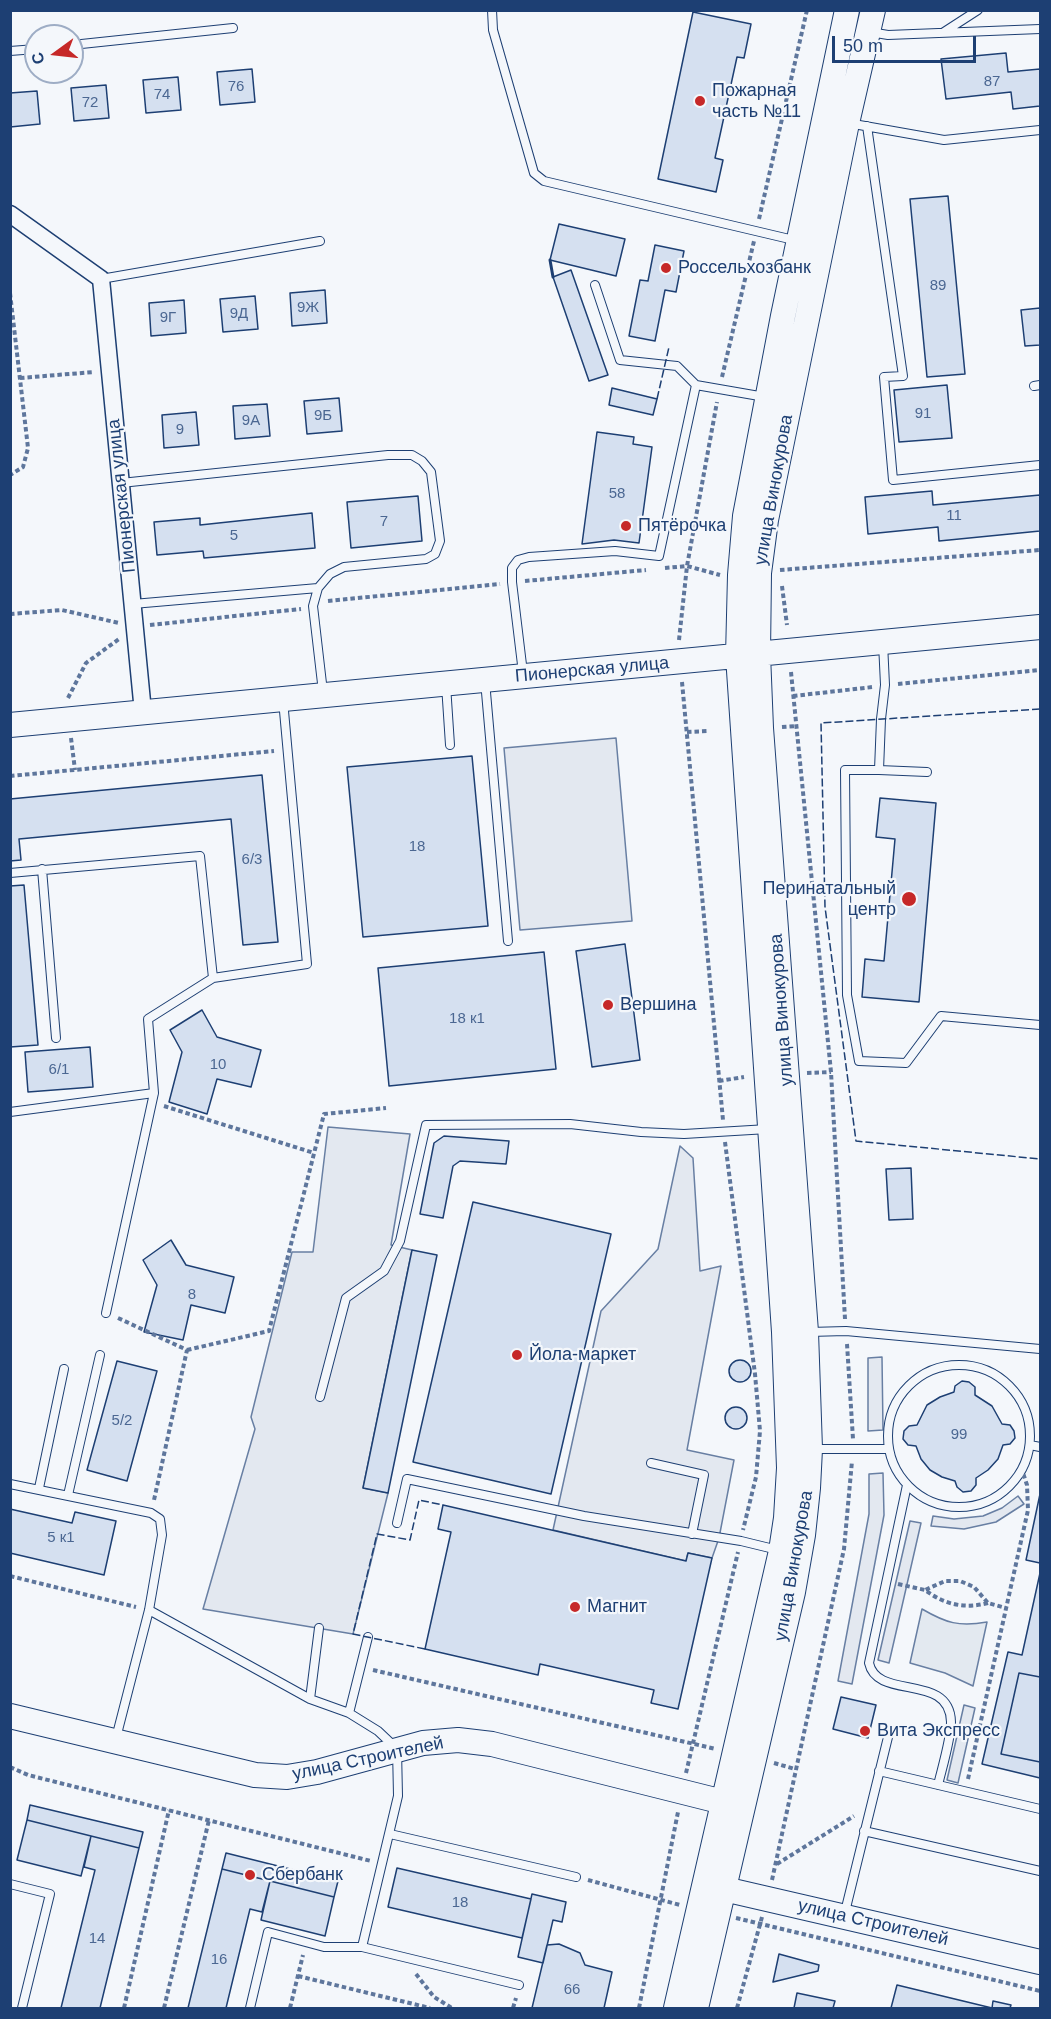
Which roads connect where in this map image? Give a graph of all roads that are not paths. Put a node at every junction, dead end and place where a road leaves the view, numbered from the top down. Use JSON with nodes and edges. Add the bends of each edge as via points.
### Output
{"nodes":[{"id":1,"x":492,"y":10,"type":"edge"},
{"id":2,"x":978,"y":10,"type":"edge"},
{"id":3,"x":857,"y":23,"type":"edge"},
{"id":4,"x":233,"y":28,"type":"dead end"},
{"id":5,"x":1041,"y":28,"type":"edge"},
{"id":6,"x":944,"y":32,"type":"junction"},
{"id":7,"x":84,"y":44,"type":"edge"},
{"id":8,"x":842,"y":122,"type":"junction"},
{"id":9,"x":1041,"y":130,"type":"edge"},
{"id":10,"x":10,"y":214,"type":"edge"},
{"id":11,"x":799,"y":241,"type":"junction"},
{"id":12,"x":320,"y":242,"type":"dead end"},
{"id":13,"x":101,"y":279,"type":"junction"},
{"id":14,"x":595,"y":285,"type":"dead end"},
{"id":15,"x":696,"y":384,"type":"junction"},
{"id":16,"x":767,"y":398,"type":"junction"},
{"id":17,"x":1041,"y":465,"type":"edge"},
{"id":18,"x":121,"y":483,"type":"junction"},
{"id":19,"x":318,"y":588,"type":"junction"},
{"id":20,"x":132,"y":604,"type":"junction"},
{"id":21,"x":1041,"y":627,"type":"edge"},
{"id":22,"x":883,"y":642,"type":"junction"},
{"id":23,"x":748,"y":655,"type":"junction"},
{"id":24,"x":524,"y":676,"type":"junction"},
{"id":25,"x":485,"y":680,"type":"junction"},
{"id":26,"x":446,"y":684,"type":"junction"},
{"id":27,"x":323,"y":695,"type":"junction"},
{"id":28,"x":283,"y":699,"type":"junction"},
{"id":29,"x":143,"y":712,"type":"junction"},
{"id":30,"x":10,"y":725,"type":"edge"},
{"id":31,"x":450,"y":745,"type":"dead end"},
{"id":32,"x":879,"y":770,"type":"junction"},
{"id":33,"x":927,"y":772,"type":"dead end"},
{"id":34,"x":42,"y":869,"type":"junction"},
{"id":35,"x":10,"y":873,"type":"edge"},
{"id":36,"x":508,"y":941,"type":"dead end"},
{"id":37,"x":213,"y":978,"type":"junction"},
{"id":38,"x":1041,"y":1025,"type":"edge"},
{"id":39,"x":56,"y":1038,"type":"dead end"},
{"id":40,"x":153,"y":1097,"type":"junction"},
{"id":41,"x":10,"y":1112,"type":"edge"},
{"id":42,"x":781,"y":1127,"type":"junction"},
{"id":43,"x":106,"y":1313,"type":"road end"},
{"id":44,"x":795,"y":1332,"type":"junction"},
{"id":45,"x":1041,"y":1349,"type":"edge"},
{"id":46,"x":100,"y":1355,"type":"dead end"},
{"id":47,"x":63,"y":1369,"type":"dead end"},
{"id":48,"x":320,"y":1397,"type":"dead end"},
{"id":49,"x":1030,"y":1444,"type":"junction"},
{"id":50,"x":1041,"y":1447,"type":"edge"},
{"id":51,"x":810,"y":1449,"type":"junction"},
{"id":52,"x":889,"y":1449,"type":"junction"},
{"id":53,"x":651,"y":1463,"type":"dead end"},
{"id":54,"x":10,"y":1484,"type":"edge"},
{"id":55,"x":907,"y":1485,"type":"junction"},
{"id":56,"x":39,"y":1488,"type":"junction"},
{"id":57,"x":68,"y":1495,"type":"junction"},
{"id":58,"x":397,"y":1523,"type":"dead end"},
{"id":59,"x":692,"y":1534,"type":"junction"},
{"id":60,"x":781,"y":1551,"type":"junction"},
{"id":61,"x":149,"y":1610,"type":"junction"},
{"id":62,"x":319,"y":1628,"type":"dead end"},
{"id":63,"x":368,"y":1636,"type":"dead end"},
{"id":64,"x":310,"y":1699,"type":"junction"},
{"id":65,"x":349,"y":1713,"type":"junction"},
{"id":66,"x":10,"y":1716,"type":"edge"},
{"id":67,"x":890,"y":1729,"type":"dead end"},
{"id":68,"x":116,"y":1742,"type":"junction"},
{"id":69,"x":397,"y":1749,"type":"junction"},
{"id":70,"x":879,"y":1771,"type":"junction"},
{"id":71,"x":938,"y":1785,"type":"junction"},
{"id":72,"x":734,"y":1804,"type":"junction"},
{"id":73,"x":1041,"y":1809,"type":"edge"},
{"id":74,"x":864,"y":1831,"type":"junction"},
{"id":75,"x":390,"y":1834,"type":"junction"},
{"id":76,"x":1041,"y":1871,"type":"edge"},
{"id":77,"x":576,"y":1877,"type":"road end"},
{"id":78,"x":10,"y":1884,"type":"edge"},
{"id":79,"x":715,"y":1887,"type":"junction"},
{"id":80,"x":709,"y":1912,"type":"junction"},
{"id":81,"x":844,"y":1917,"type":"junction"},
{"id":82,"x":362,"y":1947,"type":"junction"},
{"id":83,"x":1041,"y":1962,"type":"edge"},
{"id":84,"x":519,"y":1985,"type":"dead end"},
{"id":85,"x":22,"y":2008,"type":"edge"},
{"id":86,"x":250,"y":2008,"type":"edge"},
{"id":87,"x":676,"y":2008,"type":"edge"},
{"id":88,"x":696,"y":2008,"type":"edge"}],
"edges":[{"from":1,"to":11,"type":"lane","via":[[494,30],[534,173],[544,181]]},
{"from":2,"to":6,"type":"lane"},
{"from":3,"to":6,"type":"lane","via":[[888,35]]},
{"from":3,"to":8,"type":"main road","name":"улица Винокурова"},
{"from":4,"to":7,"type":"lane"},
{"from":5,"to":6,"type":"lane"},
{"from":8,"to":9,"type":"lane","via":[[944,140]]},
{"from":8,"to":11,"type":"main road","name":"улица Винокурова"},
{"from":8,"to":17,"type":"lane","via":[[903,376],[885,377],[893,480]]},
{"from":8,"to":23,"type":"main road","name":"улица Винокурова","via":[[766,520]]},
{"from":10,"to":13,"type":"street"},
{"from":11,"to":16,"type":"main road","name":"улица Винокурова"},
{"from":12,"to":13,"type":"lane"},
{"from":13,"to":18,"type":"street","name":"Пионерская улица"},
{"from":14,"to":15,"type":"lane","via":[[620,360],[677,366]]},
{"from":15,"to":16,"type":"lane"},
{"from":15,"to":24,"type":"lane","via":[[659,556],[615,551],[529,557],[518,560],[512,568]]},
{"from":16,"to":23,"type":"main road","name":"улица Винокурова","via":[[745,516],[740,575]]},
{"from":18,"to":19,"type":"lane","via":[[388,455],[412,455],[422,460],[431,472],[435,489],[440,541],[435,554],[426,559],[344,567],[330,574]]},
{"from":18,"to":20,"type":"street","name":"Пионерская улица"},
{"from":19,"to":20,"type":"lane"},
{"from":19,"to":27,"type":"lane","via":[[313,606]]},
{"from":20,"to":29,"type":"street","name":"Пионерская улица"},
{"from":21,"to":22,"type":"main road","name":"Пионерская улица"},
{"from":22,"to":23,"type":"main road","name":"Пионерская улица"},
{"from":22,"to":32,"type":"lane","via":[[885,686]]},
{"from":23,"to":24,"type":"main road","name":"Пионерская улица"},
{"from":23,"to":42,"type":"main road","name":"улица Винокурова","via":[[761,728]]},
{"from":24,"to":25,"type":"main road","name":"Пионерская улица"},
{"from":25,"to":26,"type":"main road","name":"Пионерская улица"},
{"from":25,"to":36,"type":"lane"},
{"from":26,"to":27,"type":"main road","name":"Пионерская улица"},
{"from":26,"to":31,"type":"lane"},
{"from":27,"to":28,"type":"main road","name":"Пионерская улица"},
{"from":28,"to":29,"type":"main road","name":"Пионерская улица"},
{"from":28,"to":37,"type":"lane","via":[[307,964]]},
{"from":29,"to":30,"type":"main road","name":"Пионерская улица"},
{"from":32,"to":33,"type":"lane"},
{"from":32,"to":38,"type":"lane","via":[[844,770],[847,995],[859,1061],[906,1063],[941,1017]]},
{"from":34,"to":35,"type":"lane"},
{"from":34,"to":37,"type":"lane","via":[[200,856]]},
{"from":34,"to":39,"type":"lane"},
{"from":37,"to":40,"type":"lane","via":[[148,1019]]},
{"from":40,"to":41,"type":"lane"},
{"from":40,"to":43,"type":"lane"},
{"from":42,"to":44,"type":"main road","name":"улица Винокурова"},
{"from":42,"to":48,"type":"lane","via":[[641,1132],[570,1124],[426,1125],[400,1241],[384,1271],[346,1298]]},
{"from":44,"to":45,"type":"lane","via":[[846,1332]]},
{"from":44,"to":51,"type":"main road","name":"улица Винокурова"},
{"from":44,"to":60,"type":"main road","name":"улица Винокурова"},
{"from":46,"to":57,"type":"lane"},
{"from":47,"to":56,"type":"lane"},
{"from":49,"to":50,"type":"lane"},
{"from":49,"to":52,"type":"lane","via":[[1028,1416],[1014,1390],[992,1372],[964,1364],[943,1366],[923,1374],[901,1394],[890,1420]]},
{"from":49,"to":55,"type":"lane","via":[[1022,1470],[1005,1491],[988,1502],[968,1507],[941,1505]]},
{"from":51,"to":52,"type":"lane"},
{"from":51,"to":72,"type":"main road","name":"улица Винокурова","via":[[795,1580]]},
{"from":52,"to":55,"type":"lane","via":[[892,1462]]},
{"from":53,"to":59,"type":"lane","via":[[704,1475]]},
{"from":54,"to":56,"type":"lane"},
{"from":55,"to":71,"type":"lane","via":[[869,1655],[870,1669],[881,1681],[932,1693],[947,1706],[951,1722]]},
{"from":56,"to":57,"type":"lane"},
{"from":57,"to":61,"type":"lane","via":[[151,1513],[160,1519],[162,1535]]},
{"from":58,"to":59,"type":"lane","via":[[407,1479]]},
{"from":59,"to":60,"type":"lane"},
{"from":60,"to":72,"type":"main road","name":"улица Винокурова"},
{"from":61,"to":64,"type":"lane"},
{"from":61,"to":68,"type":"lane"},
{"from":62,"to":64,"type":"lane"},
{"from":63,"to":65,"type":"lane"},
{"from":64,"to":65,"type":"lane"},
{"from":65,"to":69,"type":"lane"},
{"from":66,"to":68,"type":"main road","name":"улица Строителей"},
{"from":67,"to":70,"type":"lane"},
{"from":68,"to":69,"type":"main road","name":"улица Строителей","via":[[255,1775],[287,1777]]},
{"from":69,"to":72,"type":"main road","name":"улица Строителей","via":[[458,1740],[492,1744]]},
{"from":69,"to":75,"type":"lane","via":[[398,1796]]},
{"from":70,"to":71,"type":"lane"},
{"from":70,"to":74,"type":"lane"},
{"from":71,"to":73,"type":"lane"},
{"from":72,"to":79,"type":"main road","name":"улица Винокурова"},
{"from":74,"to":76,"type":"lane"},
{"from":74,"to":81,"type":"lane"},
{"from":75,"to":77,"type":"lane"},
{"from":75,"to":82,"type":"lane"},
{"from":78,"to":85,"type":"lane","via":[[50,1894]]},
{"from":79,"to":80,"type":"main road","name":"улица Винокурова"},
{"from":79,"to":81,"type":"main road","name":"улица Строителей"},
{"from":80,"to":87,"type":"main road","name":"улица Винокурова"},
{"from":80,"to":88,"type":"main road","name":"улица Винокурова"},
{"from":81,"to":83,"type":"main road","name":"улица Строителей"},
{"from":82,"to":84,"type":"lane"},
{"from":82,"to":86,"type":"lane","via":[[324,1947],[268,1932]]}]}
